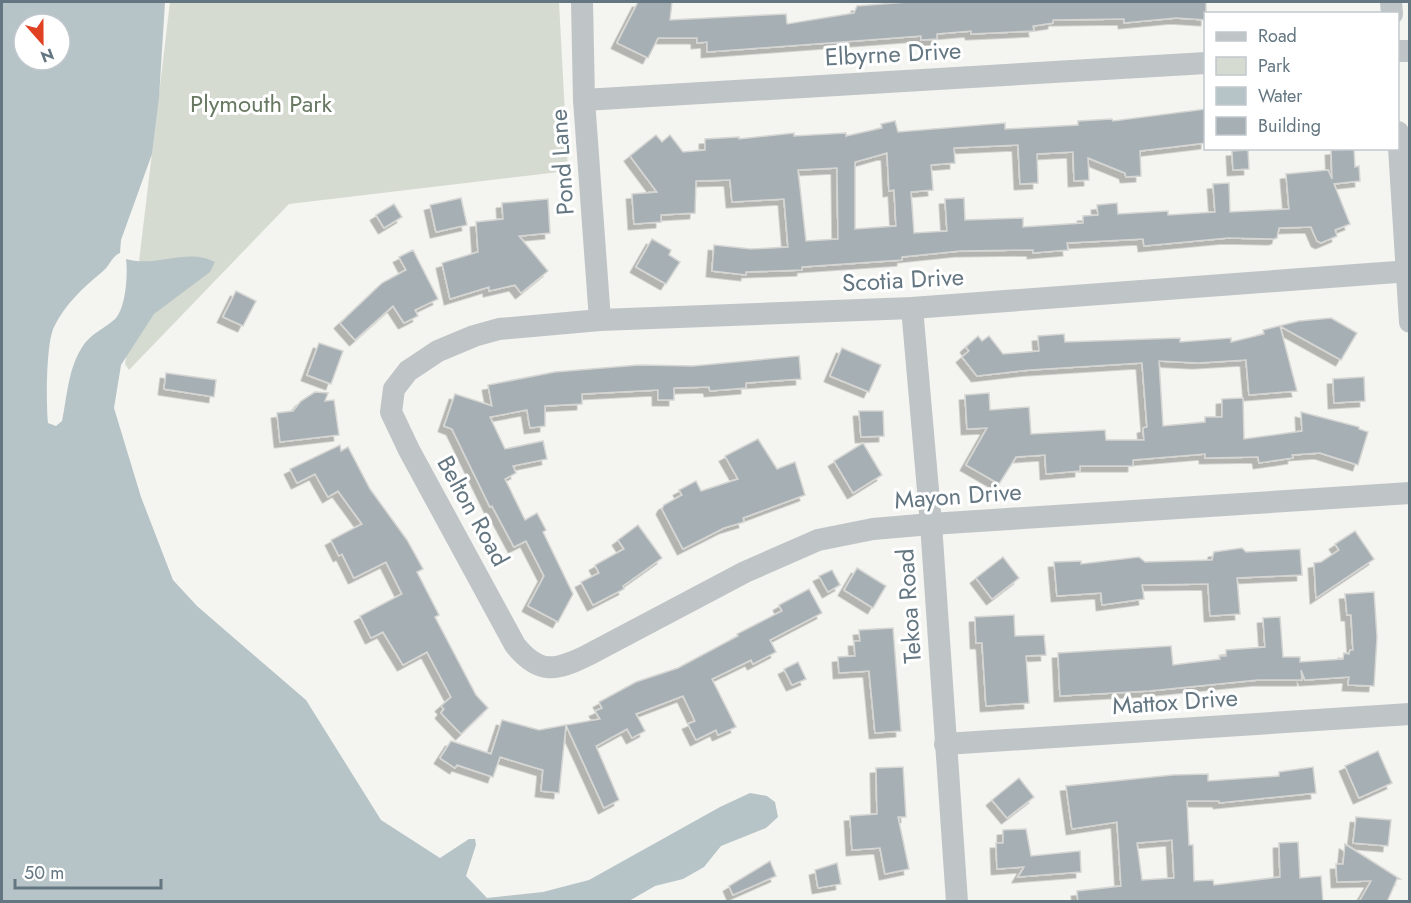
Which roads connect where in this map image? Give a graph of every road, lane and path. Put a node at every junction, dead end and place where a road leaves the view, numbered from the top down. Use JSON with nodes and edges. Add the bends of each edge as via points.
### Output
{"nodes":[{"id":1,"x":582,"y":2,"type":"edge"},
{"id":2,"x":1204,"y":63,"type":"edge"},
{"id":3,"x":584,"y":100,"type":"junction"},
{"id":4,"x":1399,"y":146,"type":"edge"},
{"id":5,"x":1408,"y":271,"type":"edge"},
{"id":6,"x":912,"y":308,"type":"junction"},
{"id":7,"x":600,"y":320,"type":"junction"},
{"id":8,"x":1410,"y":322,"type":"edge"},
{"id":9,"x":408,"y":370,"type":"joint"},
{"id":10,"x":1410,"y":493,"type":"edge"},
{"id":11,"x":931,"y":524,"type":"junction"},
{"id":12,"x":541,"y":666,"type":"joint"},
{"id":13,"x":1410,"y":714,"type":"edge"},
{"id":14,"x":945,"y":744,"type":"junction"},
{"id":15,"x":957,"y":902,"type":"edge"}],
"edges":[{"from":1,"to":3,"type":"street","name":"Pond Lane"},
{"from":2,"to":3,"type":"street","name":"Elbyrne Drive"},
{"from":3,"to":7,"type":"street","name":"Pond Lane"},
{"from":4,"to":5,"type":"street"},
{"from":5,"to":6,"type":"street","name":"Scotia Drive"},
{"from":5,"to":8,"type":"street"},
{"from":6,"to":7,"type":"street","name":"Scotia Drive"},
{"from":6,"to":11,"type":"street","name":"Tekoa Road"},
{"from":7,"to":9,"type":"street","name":"Scotia Drive","via":[[499,329],[438,351]]},
{"from":9,"to":12,"type":"street","name":"Belton Road","via":[[394,389],[392,412],[409,450],[515,645],[527,660]]},
{"from":10,"to":11,"type":"street","name":"Mayon Drive"},
{"from":11,"to":12,"type":"street","name":"Mayon Drive","via":[[873,529],[818,540],[745,572],[565,666]]},
{"from":11,"to":14,"type":"street","name":"Tekoa Road"},
{"from":13,"to":14,"type":"street","name":"Mattox Drive"},
{"from":14,"to":15,"type":"street","name":"Tekoa Road"}]}
